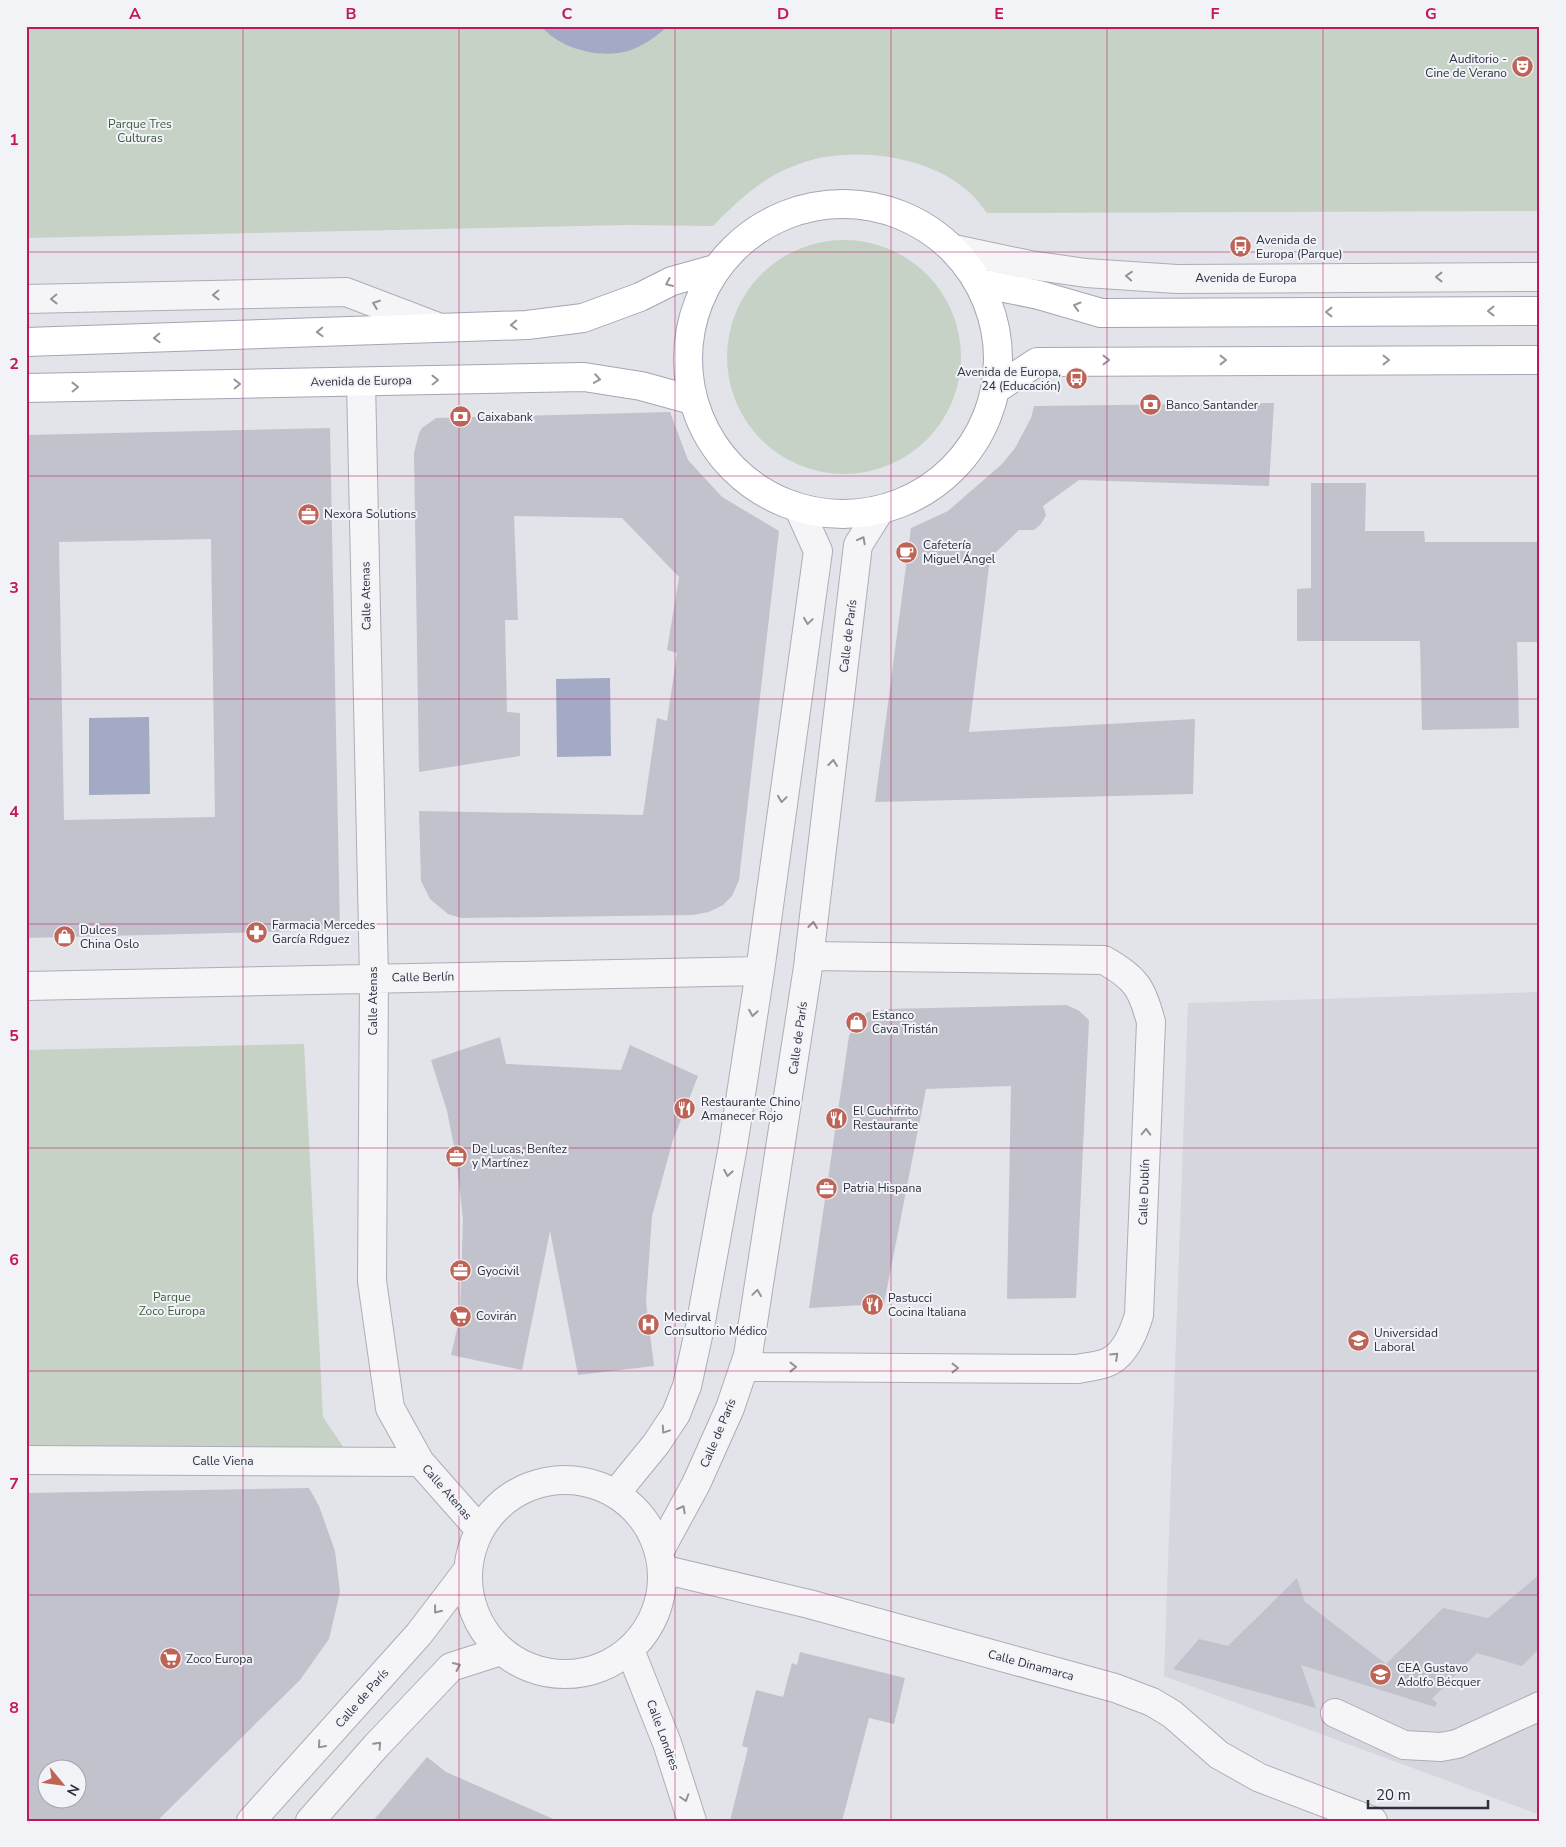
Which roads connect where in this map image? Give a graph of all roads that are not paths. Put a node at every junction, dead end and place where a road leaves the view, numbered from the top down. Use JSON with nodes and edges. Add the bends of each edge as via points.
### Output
{"nodes":[{"id":1,"x":954,"y":249,"type":"junction"},
{"id":2,"x":715,"y":269,"type":"junction"},
{"id":3,"x":1540,"y":277,"type":"edge"},
{"id":4,"x":980,"y":283,"type":"junction"},
{"id":5,"x":26,"y":300,"type":"edge"},
{"id":6,"x":1540,"y":311,"type":"edge"},
{"id":7,"x":438,"y":327,"type":"junction"},
{"id":8,"x":26,"y":342,"type":"edge"},
{"id":9,"x":1540,"y":360,"type":"edge"},
{"id":10,"x":361,"y":382,"type":"junction"},
{"id":11,"x":26,"y":388,"type":"edge"},
{"id":12,"x":996,"y":389,"type":"junction"},
{"id":13,"x":692,"y":400,"type":"junction"},
{"id":14,"x":799,"y":509,"type":"junction"},
{"id":15,"x":880,"y":510,"type":"junction"},
{"id":16,"x":809,"y":956,"type":"junction"},
{"id":17,"x":760,"y":970,"type":"junction"},
{"id":18,"x":374,"y":978,"type":"junction"},
{"id":19,"x":26,"y":986,"type":"edge"},
{"id":20,"x":744,"y":1367,"type":"junction"},
{"id":21,"x":26,"y":1460,"type":"edge"},
{"id":22,"x":420,"y":1462,"type":"junction"},
{"id":23,"x":616,"y":1493,"type":"junction"},
{"id":24,"x":480,"y":1530,"type":"junction"},
{"id":25,"x":661,"y":1560,"type":"junction"},
{"id":26,"x":467,"y":1571,"type":"junction"},
{"id":27,"x":630,"y":1650,"type":"junction"},
{"id":28,"x":501,"y":1651,"type":"junction"},
{"id":29,"x":1540,"y":1706,"type":"edge"},
{"id":30,"x":1335,"y":1713,"type":"dead end"},
{"id":31,"x":252,"y":1821,"type":"edge"},
{"id":32,"x":310,"y":1821,"type":"edge"},
{"id":33,"x":692,"y":1821,"type":"edge"},
{"id":34,"x":1373,"y":1821,"type":"edge"}],
"edges":[{"from":1,"to":2,"type":"main road","name":"Avenida de Europa","via":[[918,222],[875,206],[830,203],[786,214],[746,236]]},
{"from":3,"to":1,"type":"street","name":"Avenida de Europa","one_way":true,"via":[[1177,279],[1086,273]]},
{"from":1,"to":4,"type":"main road","name":"Avenida de Europa"},
{"from":2,"to":7,"type":"main road","one_way":true,"via":[[672,281],[583,318],[527,325]]},
{"from":2,"to":13,"type":"main road","name":"Avenida de Europa","via":[[693,319],[687,355]]},
{"from":6,"to":4,"type":"main road","one_way":true,"via":[[1101,312]]},
{"from":4,"to":12,"type":"main road","name":"Avenida de Europa","via":[[995,326],[999,353]]},
{"from":7,"to":5,"type":"street","one_way":true,"via":[[346,292]]},
{"from":7,"to":8,"type":"main road","one_way":true},
{"from":12,"to":9,"type":"main road","one_way":true,"via":[[1037,362]]},
{"from":11,"to":10,"type":"main road","name":"Avenida de Europa","one_way":true},
{"from":10,"to":13,"type":"main road","name":"Avenida de Europa","one_way":true,"via":[[584,377],[641,386]]},
{"from":10,"to":18,"type":"street","name":"Calle Atenas"},
{"from":12,"to":15,"type":"main road","name":"Avenida de Europa","via":[[981,431],[956,467],[921,494]]},
{"from":13,"to":14,"type":"main road","name":"Avenida de Europa","via":[[708,437],[732,469],[763,493]]},
{"from":14,"to":15,"type":"main road","name":"Avenida de Europa","via":[[839,515]]},
{"from":14,"to":17,"type":"street","one_way":true,"via":[[818,551]]},
{"from":16,"to":15,"type":"street","name":"Calle de París","one_way":true,"via":[[858,545]]},
{"from":20,"to":16,"type":"street","name":"Calle de París","one_way":true,"via":[[783,1140]]},
{"from":20,"to":16,"type":"street","name":"Calle Dublín","one_way":true,"via":[[1078,1369],[1108,1363],[1134,1334],[1139,1315],[1151,1022],[1144,996],[1135,982],[1104,960]]},
{"from":17,"to":18,"type":"street","name":"Calle Berlín"},
{"from":17,"to":23,"type":"street","one_way":true,"via":[[715,1249],[687,1386],[676,1414]]},
{"from":18,"to":19,"type":"street","name":"Calle Berlín"},
{"from":18,"to":22,"type":"street","name":"Calle Atenas","via":[[372,1281],[390,1408]]},
{"from":25,"to":20,"type":"street","name":"Calle de París","one_way":true,"via":[[730,1408]]},
{"from":21,"to":22,"type":"street","name":"Calle Viena"},
{"from":22,"to":24,"type":"street","name":"Calle Atenas"},
{"from":23,"to":24,"type":"street","via":[[592,1483],[566,1479],[540,1482],[516,1492],[495,1508]]},
{"from":23,"to":25,"type":"street","via":[[646,1522]]},
{"from":24,"to":26,"type":"street","via":[[471,1550]]},
{"from":25,"to":27,"type":"street","via":[[662,1591],[656,1613]]},
{"from":25,"to":34,"type":"street","name":"Calle Dinamarca","via":[[1115,1688],[1152,1702],[1172,1714],[1219,1755],[1260,1778]]},
{"from":26,"to":28,"type":"street","via":[[470,1601],[481,1628]]},
{"from":26,"to":31,"type":"street","name":"Calle de París","one_way":true,"via":[[419,1634]]},
{"from":27,"to":28,"type":"street","via":[[606,1665],[580,1674],[552,1674],[524,1667]]},
{"from":27,"to":33,"type":"street","name":"Calle Londres","one_way":true,"via":[[667,1742]]},
{"from":32,"to":28,"type":"street","one_way":true,"via":[[451,1667]]},
{"from":29,"to":30,"type":"street","via":[[1457,1744],[1441,1748],[1404,1745]]}]}
